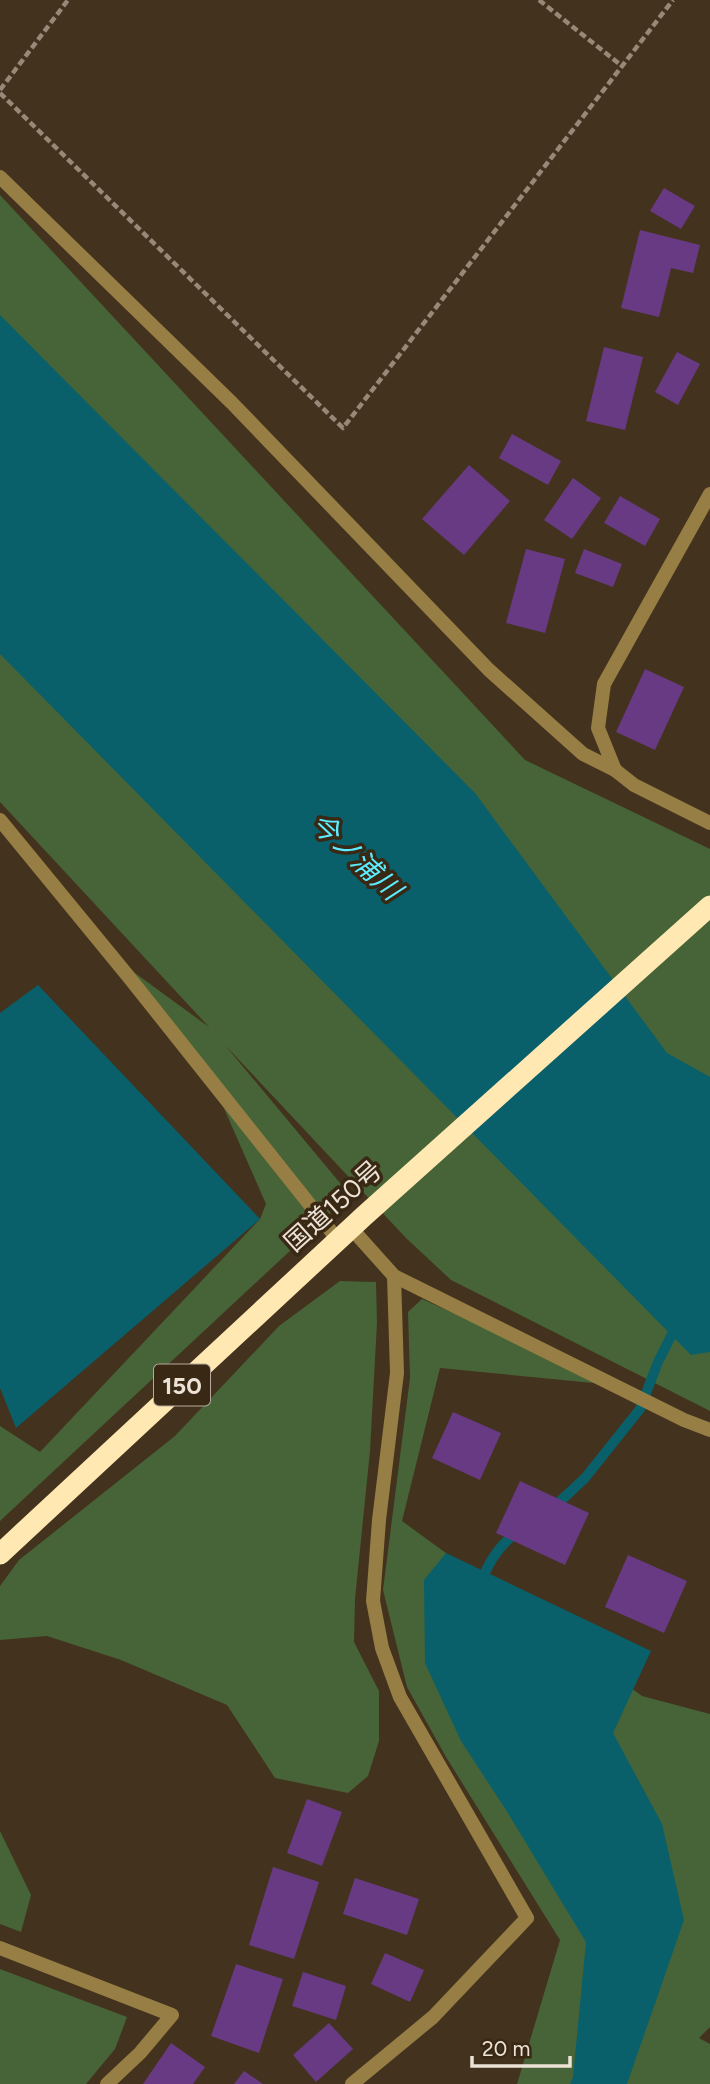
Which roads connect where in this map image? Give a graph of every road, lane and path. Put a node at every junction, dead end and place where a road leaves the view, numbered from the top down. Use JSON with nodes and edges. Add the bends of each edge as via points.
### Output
{"nodes":[{"id":1,"x":68,"y":0,"type":"edge"},
{"id":2,"x":539,"y":0,"type":"edge"},
{"id":3,"x":673,"y":0,"type":"edge"},
{"id":4,"x":622,"y":66,"type":"junction"},
{"id":5,"x":0,"y":92,"type":"edge"},
{"id":6,"x":0,"y":177,"type":"edge"},
{"id":7,"x":710,"y":494,"type":"edge"},
{"id":8,"x":615,"y":770,"type":"junction"},
{"id":9,"x":0,"y":820,"type":"edge"},
{"id":10,"x":710,"y":823,"type":"edge"},
{"id":11,"x":710,"y":906,"type":"edge"},
{"id":12,"x":351,"y":1228,"type":"junction"},
{"id":13,"x":394,"y":1276,"type":"junction"},
{"id":14,"x":710,"y":1430,"type":"edge"},
{"id":15,"x":0,"y":1554,"type":"edge"},
{"id":16,"x":0,"y":1948,"type":"edge"},
{"id":17,"x":107,"y":2084,"type":"edge"},
{"id":18,"x":352,"y":2084,"type":"edge"}],
"edges":[{"from":1,"to":5,"type":"path"},
{"from":2,"to":4,"type":"path"},
{"from":3,"to":4,"type":"path"},
{"from":4,"to":5,"type":"path","via":[[343,428]]},
{"from":6,"to":8,"type":"street","via":[[232,403],[489,670],[583,754]]},
{"from":7,"to":8,"type":"street","via":[[604,684],[598,728]]},
{"from":8,"to":10,"type":"street","via":[[634,785]]},
{"from":9,"to":12,"type":"street","via":[[128,976]]},
{"from":11,"to":12,"type":"highway","name":"国道150号","number":"150"},
{"from":12,"to":13,"type":"street"},
{"from":12,"to":15,"type":"highway","name":"国道150号","number":"150"},
{"from":13,"to":14,"type":"street"},
{"from":13,"to":18,"type":"street","via":[[397,1373],[373,1601],[382,1648],[400,1697],[527,1918],[433,2017]]},
{"from":16,"to":17,"type":"street","via":[[172,2015]]}]}
